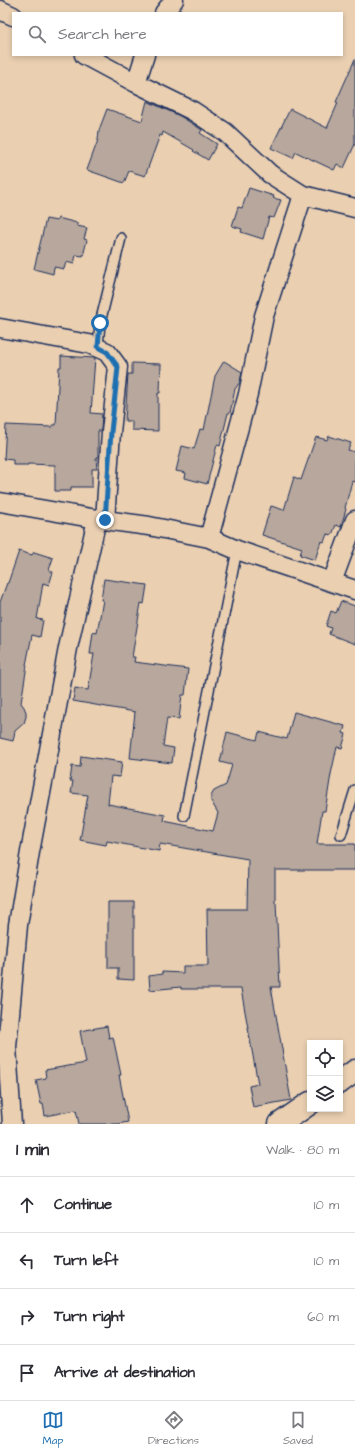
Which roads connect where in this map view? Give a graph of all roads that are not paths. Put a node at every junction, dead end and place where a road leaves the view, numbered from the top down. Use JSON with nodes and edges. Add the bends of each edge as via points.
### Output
{"nodes":[{"id":1,"x":174,"y":0,"type":"edge"},
{"id":2,"x":165,"y":12,"type":"edge"},
{"id":3,"x":86,"y":56,"type":"edge"},
{"id":4,"x":145,"y":56,"type":"edge"},
{"id":5,"x":136,"y":83,"type":"junction"},
{"id":6,"x":303,"y":195,"type":"junction"},
{"id":7,"x":355,"y":207,"type":"edge"},
{"id":8,"x":121,"y":238,"type":"dead end"},
{"id":9,"x":0,"y":328,"type":"edge"},
{"id":10,"x":98,"y":347,"type":"junction"},
{"id":11,"x":0,"y":502,"type":"edge"},
{"id":12,"x":101,"y":520,"type":"junction"},
{"id":13,"x":355,"y":520,"type":"edge"},
{"id":14,"x":209,"y":538,"type":"junction"},
{"id":15,"x":238,"y":550,"type":"junction"},
{"id":16,"x":332,"y":582,"type":"junction"},
{"id":17,"x":355,"y":590,"type":"edge"},
{"id":18,"x":355,"y":790,"type":"edge"},
{"id":19,"x":184,"y":816,"type":"dead end"},
{"id":20,"x":341,"y":836,"type":"dead end"},
{"id":21,"x":355,"y":1071,"type":"edge"},
{"id":22,"x":343,"y":1080,"type":"edge"},
{"id":23,"x":307,"y":1105,"type":"edge"},
{"id":24,"x":12,"y":1124,"type":"edge"},
{"id":25,"x":280,"y":1124,"type":"edge"}],
"edges":[{"from":1,"to":2,"type":"street"},
{"from":3,"to":5,"type":"street"},
{"from":4,"to":5,"type":"street"},
{"from":5,"to":6,"type":"street","via":[[193,111],[224,132],[270,174]]},
{"from":6,"to":7,"type":"street"},
{"from":6,"to":14,"type":"street","via":[[264,316],[248,394]]},
{"from":8,"to":10,"type":"lane","via":[[100,323]]},
{"from":9,"to":10,"type":"street"},
{"from":10,"to":12,"type":"street","via":[[107,352],[118,367]]},
{"from":11,"to":12,"type":"street"},
{"from":12,"to":14,"type":"street"},
{"from":12,"to":24,"type":"street","via":[[68,648],[18,926],[7,1047]]},
{"from":13,"to":16,"type":"street"},
{"from":14,"to":15,"type":"street"},
{"from":15,"to":16,"type":"street"},
{"from":15,"to":19,"type":"lane"},
{"from":16,"to":17,"type":"street"},
{"from":18,"to":20,"type":"lane"},
{"from":21,"to":22,"type":"street"},
{"from":23,"to":25,"type":"street"}]}
